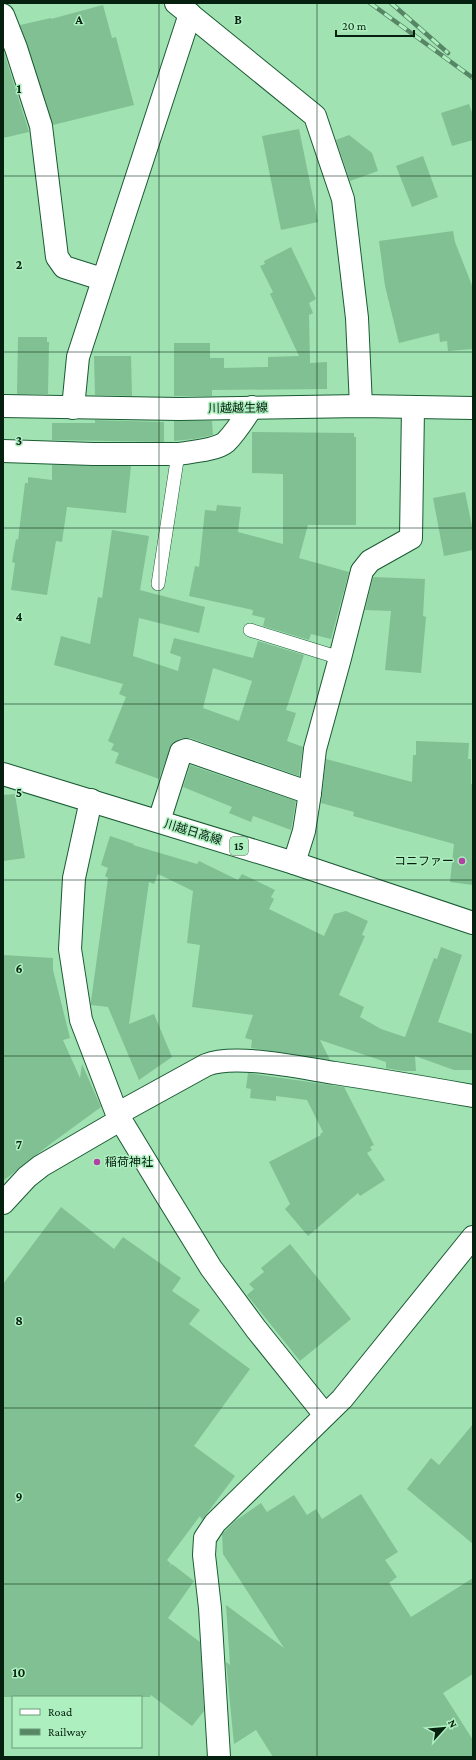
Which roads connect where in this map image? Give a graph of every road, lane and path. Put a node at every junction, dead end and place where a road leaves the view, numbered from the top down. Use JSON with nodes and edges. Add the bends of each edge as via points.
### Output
{"nodes":[{"id":1,"x":183,"y":8,"type":"edge"},
{"id":2,"x":3,"y":15,"type":"edge"},
{"id":3,"x":102,"y":279,"type":"junction"},
{"id":4,"x":3,"y":406,"type":"edge"},
{"id":5,"x":361,"y":406,"type":"junction"},
{"id":6,"x":73,"y":408,"type":"junction"},
{"id":7,"x":252,"y":408,"type":"junction"},
{"id":8,"x":413,"y":408,"type":"junction"},
{"id":9,"x":473,"y":408,"type":"edge"},
{"id":10,"x":3,"y":451,"type":"edge"},
{"id":11,"x":178,"y":454,"type":"junction"},
{"id":12,"x":158,"y":584,"type":"dead end"},
{"id":13,"x":250,"y":630,"type":"dead end"},
{"id":14,"x":340,"y":658,"type":"junction"},
{"id":15,"x":3,"y":774,"type":"edge"},
{"id":16,"x":310,"y":793,"type":"junction"},
{"id":17,"x":91,"y":800,"type":"junction"},
{"id":18,"x":159,"y":821,"type":"junction"},
{"id":19,"x":294,"y":864,"type":"junction"},
{"id":20,"x":473,"y":923,"type":"edge"},
{"id":21,"x":473,"y":1096,"type":"edge"},
{"id":22,"x":119,"y":1117,"type":"junction"},
{"id":23,"x":3,"y":1203,"type":"edge"},
{"id":24,"x":473,"y":1237,"type":"edge"},
{"id":25,"x":325,"y":1415,"type":"junction"},
{"id":26,"x":219,"y":1757,"type":"edge"}],
"edges":[{"from":1,"to":3,"type":"street"},
{"from":1,"to":5,"type":"street","via":[[315,116],[343,199],[356,318]]},
{"from":2,"to":3,"type":"street","via":[[41,126],[57,257],[64,267]]},
{"from":3,"to":6,"type":"street","via":[[78,358]]},
{"from":4,"to":6,"type":"street","name":"川越越生線"},
{"from":5,"to":7,"type":"street","name":"川越越生線"},
{"from":5,"to":8,"type":"street","name":"川越越生線"},
{"from":6,"to":7,"type":"street","name":"川越越生線"},
{"from":7,"to":11,"type":"street","via":[[225,443],[213,448]]},
{"from":8,"to":9,"type":"street","name":"川越越生線"},
{"from":8,"to":14,"type":"street","via":[[411,538],[370,561],[362,570]]},
{"from":10,"to":11,"type":"street"},
{"from":11,"to":12,"type":"lane"},
{"from":13,"to":14,"type":"lane"},
{"from":14,"to":16,"type":"street","via":[[315,749]]},
{"from":15,"to":17,"type":"street","name":"川越日高線","number":"15"},
{"from":16,"to":18,"type":"street","via":[[186,750],[182,752]]},
{"from":16,"to":19,"type":"street","via":[[304,831]]},
{"from":17,"to":18,"type":"street","name":"川越日高線","number":"15"},
{"from":17,"to":22,"type":"street","via":[[74,878],[70,949],[81,1020]]},
{"from":18,"to":19,"type":"street","name":"川越日高線","number":"15"},
{"from":19,"to":20,"type":"street","name":"川越日高線","number":"15"},
{"from":21,"to":22,"type":"street","via":[[292,1066],[230,1060],[206,1065]]},
{"from":22,"to":23,"type":"street","via":[[41,1166]]},
{"from":22,"to":25,"type":"street","via":[[211,1268]]},
{"from":24,"to":25,"type":"street","via":[[342,1399]]},
{"from":25,"to":26,"type":"street","via":[[215,1523],[205,1538],[204,1555],[210,1608]]}]}
